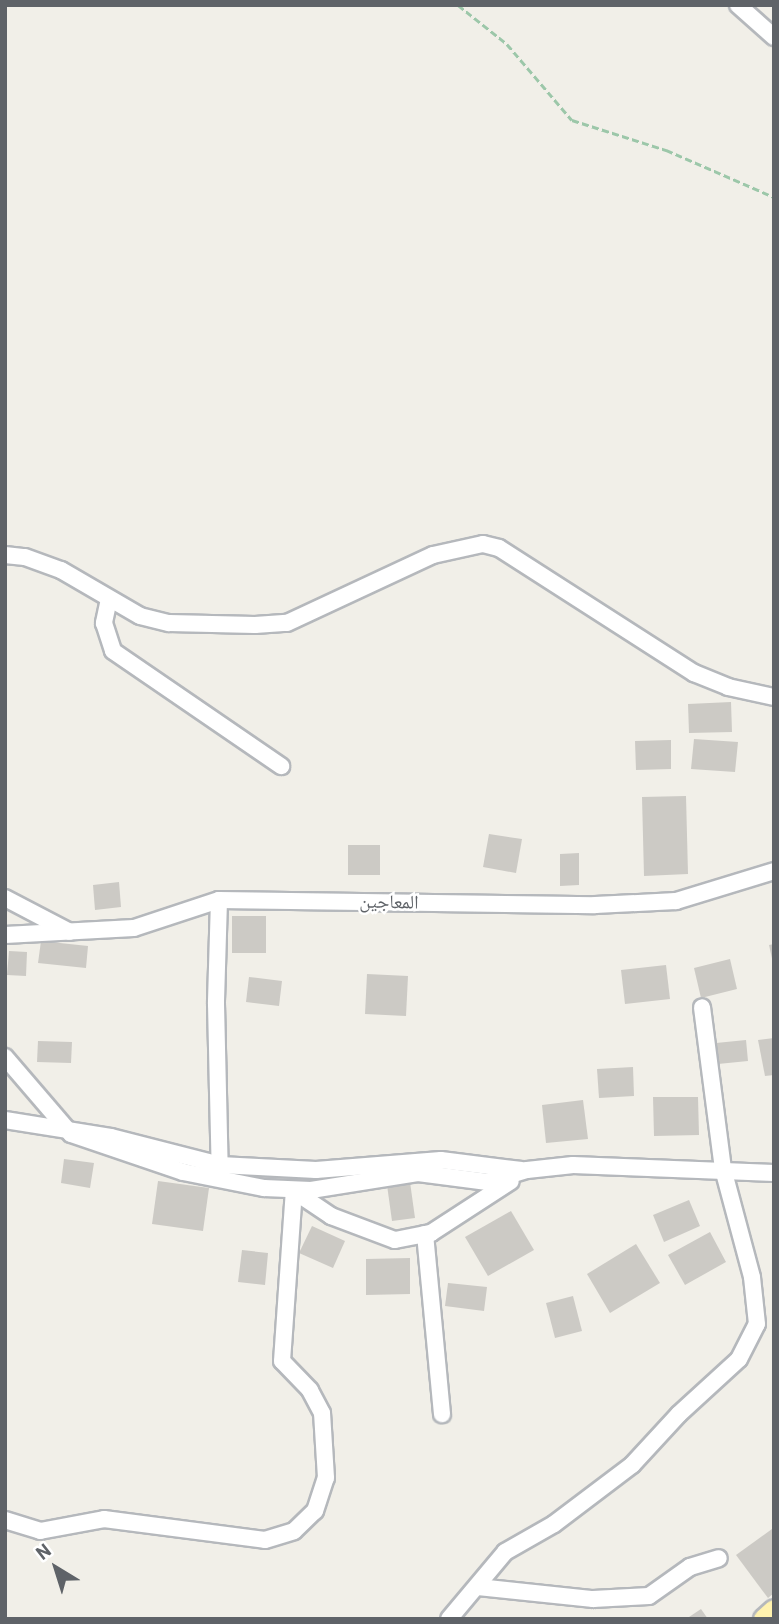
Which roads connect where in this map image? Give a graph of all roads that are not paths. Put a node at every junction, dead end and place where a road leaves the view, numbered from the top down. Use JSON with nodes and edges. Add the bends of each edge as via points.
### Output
{"nodes":[{"id":1,"x":738,"y":5,"type":"edge"},
{"id":2,"x":774,"y":37,"type":"edge"},
{"id":3,"x":5,"y":555,"type":"edge"},
{"id":4,"x":109,"y":599,"type":"junction"},
{"id":5,"x":774,"y":697,"type":"edge"},
{"id":6,"x":281,"y":766,"type":"dead end"},
{"id":7,"x":774,"y":871,"type":"edge"},
{"id":8,"x":5,"y":898,"type":"edge"},
{"id":9,"x":219,"y":900,"type":"junction"},
{"id":10,"x":71,"y":932,"type":"junction"},
{"id":11,"x":5,"y":935,"type":"edge"},
{"id":12,"x":702,"y":1007,"type":"dead end"},
{"id":13,"x":5,"y":1057,"type":"edge"},
{"id":14,"x":5,"y":1120,"type":"edge"},
{"id":15,"x":71,"y":1134,"type":"junction"},
{"id":16,"x":723,"y":1169,"type":"junction"},
{"id":17,"x":527,"y":1170,"type":"junction"},
{"id":18,"x":220,"y":1172,"type":"junction"},
{"id":19,"x":774,"y":1173,"type":"edge"},
{"id":20,"x":294,"y":1191,"type":"junction"},
{"id":21,"x":425,"y":1234,"type":"junction"},
{"id":22,"x":442,"y":1415,"type":"dead end"},
{"id":23,"x":5,"y":1520,"type":"edge"},
{"id":24,"x":719,"y":1558,"type":"dead end"},
{"id":25,"x":478,"y":1587,"type":"junction"},
{"id":26,"x":774,"y":1611,"type":"edge"},
{"id":27,"x":449,"y":1619,"type":"edge"},
{"id":28,"x":764,"y":1619,"type":"edge"}],
"edges":[{"from":1,"to":2,"type":"street"},
{"from":3,"to":4,"type":"street","via":[[61,570]]},
{"from":4,"to":5,"type":"street","via":[[140,616],[169,623],[287,623],[433,555],[483,544],[499,548],[694,673],[728,687]]},
{"from":4,"to":6,"type":"street","via":[[104,623],[113,651]]},
{"from":7,"to":9,"type":"street","name":"المعاجين","via":[[676,901]]},
{"from":8,"to":10,"type":"street"},
{"from":9,"to":10,"type":"street","name":"المعاجين","via":[[134,928]]},
{"from":9,"to":18,"type":"street"},
{"from":10,"to":11,"type":"street","name":"المعاجين"},
{"from":12,"to":16,"type":"street"},
{"from":13,"to":15,"type":"street"},
{"from":14,"to":15,"type":"street"},
{"from":15,"to":18,"type":"street","via":[[111,1138]]},
{"from":16,"to":17,"type":"street","via":[[573,1165]]},
{"from":16,"to":19,"type":"street"},
{"from":16,"to":25,"type":"street","via":[[752,1277],[757,1324],[739,1359],[632,1465],[554,1524],[505,1552]]},
{"from":17,"to":18,"type":"street","via":[[441,1160]]},
{"from":17,"to":20,"type":"street","via":[[488,1182],[418,1173]]},
{"from":17,"to":21,"type":"street"},
{"from":18,"to":20,"type":"street"},
{"from":20,"to":21,"type":"street","via":[[366,1233],[395,1240]]},
{"from":20,"to":23,"type":"street","via":[[282,1361],[310,1390],[322,1413],[326,1478],[315,1511],[294,1531],[265,1540],[104,1519],[40,1531]]},
{"from":21,"to":22,"type":"street"},
{"from":24,"to":25,"type":"street","via":[[690,1567],[649,1597],[593,1599]]},
{"from":25,"to":27,"type":"street"},
{"from":26,"to":28,"type":"main road"}]}
